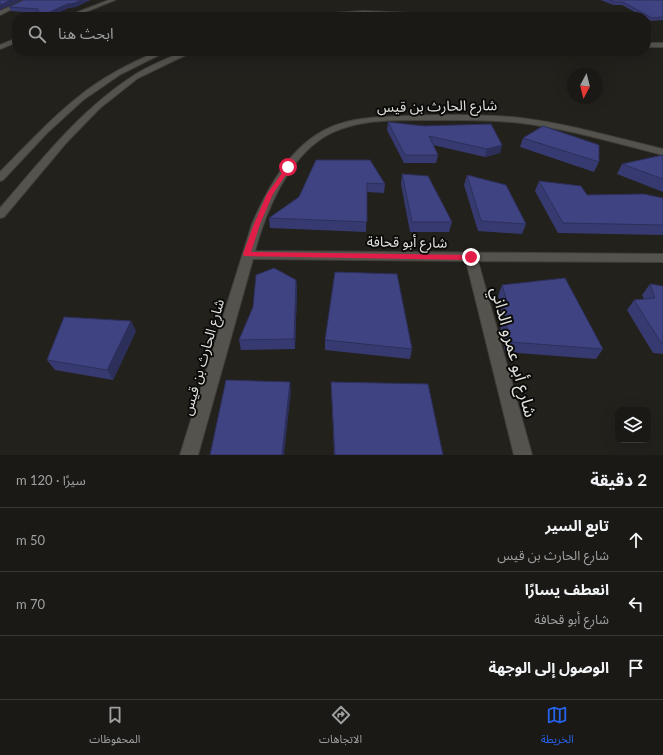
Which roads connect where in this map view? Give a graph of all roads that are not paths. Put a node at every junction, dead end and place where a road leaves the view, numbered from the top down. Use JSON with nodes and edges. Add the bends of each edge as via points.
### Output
{"nodes":[{"id":1,"x":28,"y":0,"type":"edge"},
{"id":2,"x":113,"y":0,"type":"edge"},
{"id":3,"x":81,"y":12,"type":"edge"},
{"id":4,"x":0,"y":13,"type":"edge"},
{"id":5,"x":12,"y":42,"type":"edge"},
{"id":6,"x":651,"y":44,"type":"edge"},
{"id":7,"x":663,"y":45,"type":"edge"},
{"id":8,"x":0,"y":47,"type":"edge"},
{"id":9,"x":154,"y":56,"type":"edge"},
{"id":10,"x":180,"y":56,"type":"edge"},
{"id":11,"x":663,"y":152,"type":"edge"},
{"id":12,"x":0,"y":178,"type":"edge"},
{"id":13,"x":0,"y":215,"type":"edge"},
{"id":14,"x":247,"y":254,"type":"junction"},
{"id":15,"x":471,"y":257,"type":"junction"},
{"id":16,"x":663,"y":258,"type":"edge"},
{"id":17,"x":189,"y":455,"type":"edge"},
{"id":18,"x":523,"y":455,"type":"edge"}],
"edges":[{"from":1,"to":4,"type":"street"},
{"from":2,"to":3,"type":"street"},
{"from":5,"to":8,"type":"street"},
{"from":6,"to":7,"type":"street"},
{"from":9,"to":12,"type":"street","via":[[92,89],[46,130]]},
{"from":10,"to":13,"type":"street","via":[[147,71],[113,95],[64,141]]},
{"from":11,"to":14,"type":"street","name":"شارع الحارث بن قيس","via":[[544,124],[514,120],[408,118],[349,124],[320,136],[288,167],[270,194]]},
{"from":14,"to":15,"type":"street","name":"شارع أبو قحافة"},
{"from":14,"to":17,"type":"street","name":"شارع الحارث بن قيس"},
{"from":15,"to":16,"type":"street","name":"شارع أبو قحافة"},
{"from":15,"to":18,"type":"street","name":"شارع أبو عمرو الداني"}]}
